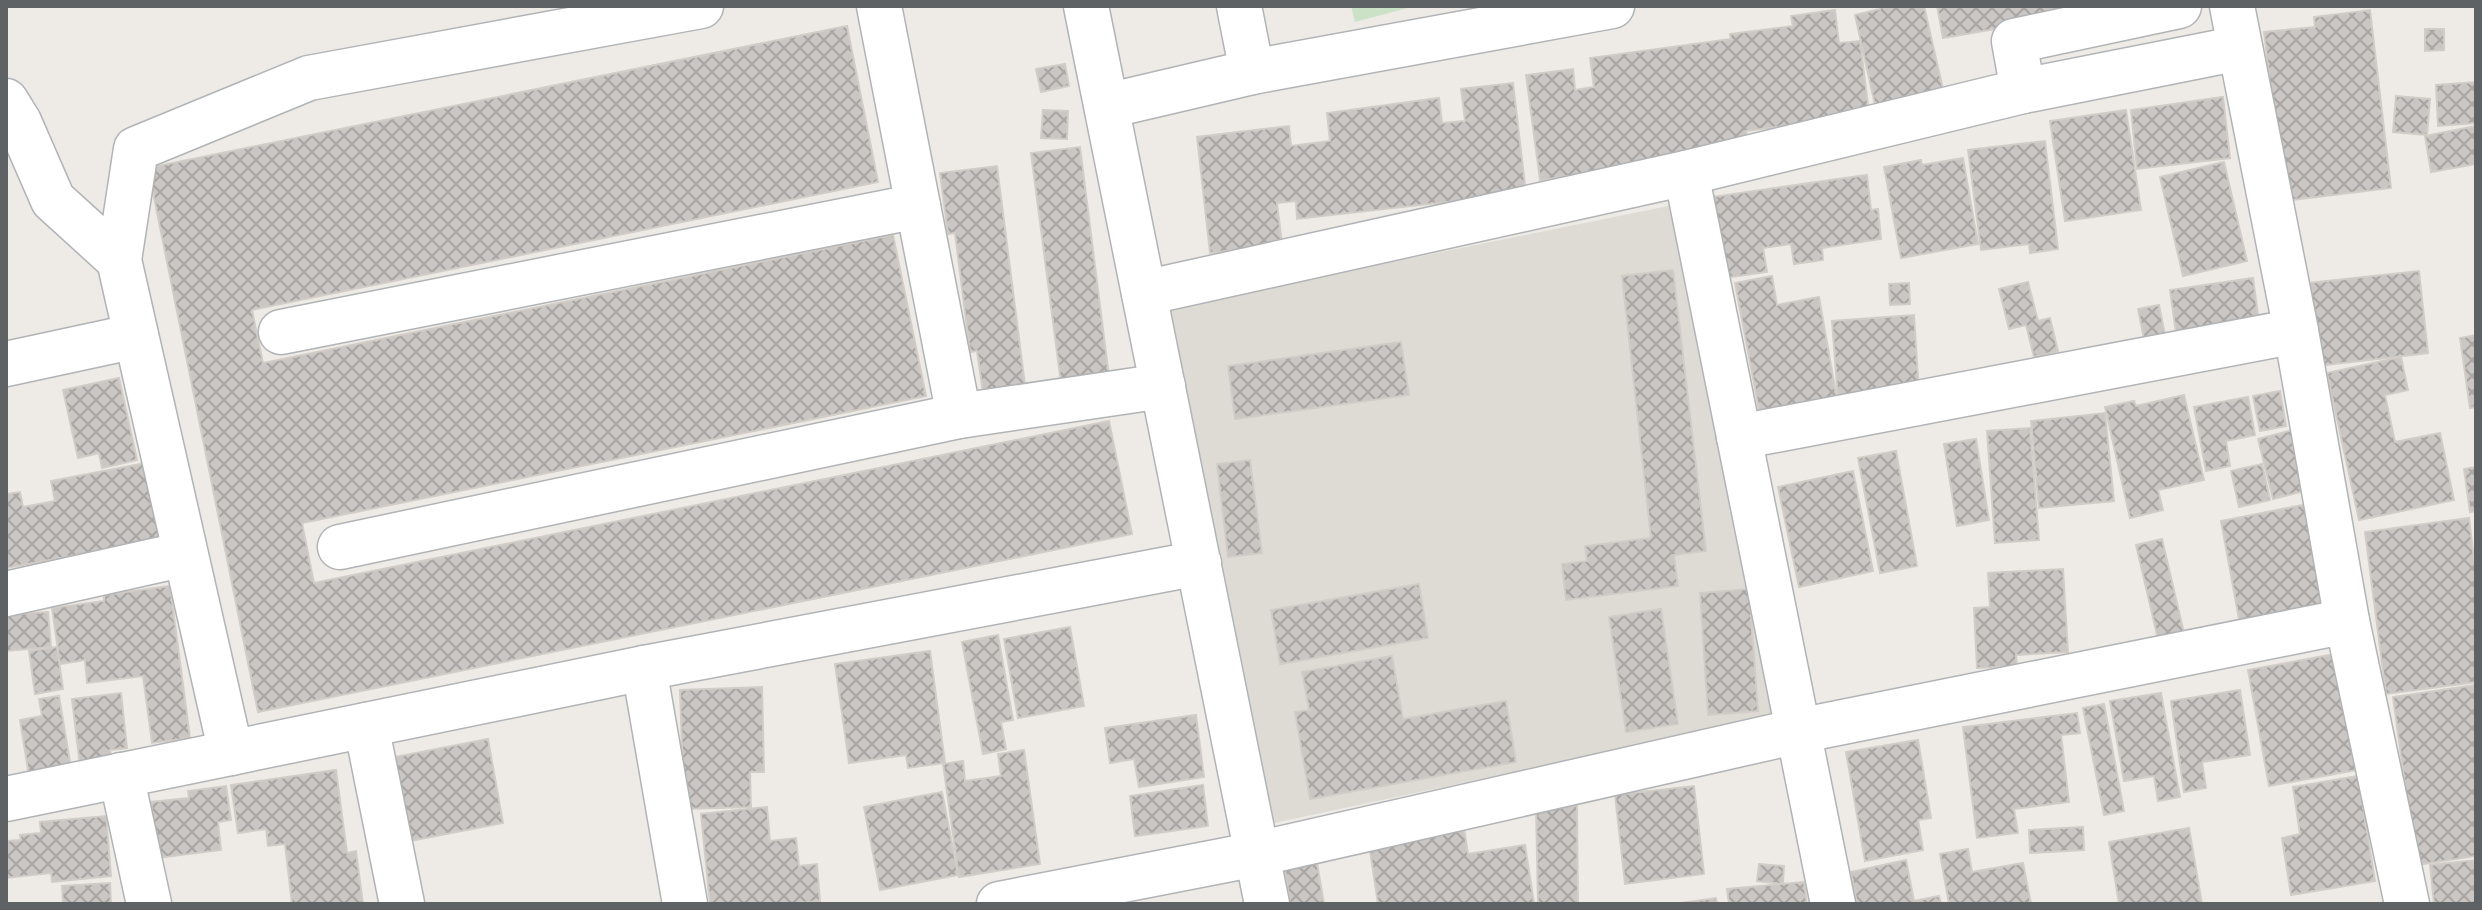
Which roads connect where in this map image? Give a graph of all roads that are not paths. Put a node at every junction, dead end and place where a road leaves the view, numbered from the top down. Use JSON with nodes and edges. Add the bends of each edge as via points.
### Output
{"nodes":[{"id":1,"x":701,"y":6,"type":"edge"},
{"id":2,"x":879,"y":6,"type":"edge"},
{"id":3,"x":1086,"y":6,"type":"edge"},
{"id":4,"x":1239,"y":6,"type":"edge"},
{"id":5,"x":1612,"y":6,"type":"edge"},
{"id":6,"x":2179,"y":6,"type":"edge"},
{"id":7,"x":2236,"y":27,"type":"edge"},
{"id":8,"x":1252,"y":72,"type":"junction"},
{"id":9,"x":2023,"y":91,"type":"junction"},
{"id":10,"x":6,"y":101,"type":"edge"},
{"id":11,"x":1107,"y":106,"type":"junction"},
{"id":12,"x":1686,"y":173,"type":"junction"},
{"id":13,"x":918,"y":206,"type":"junction"},
{"id":14,"x":119,"y":260,"type":"junction"},
{"id":15,"x":1144,"y":293,"type":"junction"},
{"id":16,"x":2296,"y":331,"type":"junction"},
{"id":17,"x":281,"y":332,"type":"dead end"},
{"id":18,"x":136,"y":336,"type":"junction"},
{"id":19,"x":6,"y":364,"type":"edge"},
{"id":20,"x":1163,"y":386,"type":"junction"},
{"id":21,"x":959,"y":416,"type":"junction"},
{"id":22,"x":1739,"y":437,"type":"junction"},
{"id":23,"x":340,"y":547,"type":"dead end"},
{"id":24,"x":185,"y":554,"type":"junction"},
{"id":25,"x":1199,"y":563,"type":"junction"},
{"id":26,"x":6,"y":594,"type":"edge"},
{"id":27,"x":2347,"y":621,"type":"junction"},
{"id":28,"x":644,"y":668,"type":"junction"},
{"id":29,"x":366,"y":725,"type":"junction"},
{"id":30,"x":1798,"y":731,"type":"junction"},
{"id":31,"x":231,"y":753,"type":"junction"},
{"id":32,"x":121,"y":775,"type":"junction"},
{"id":33,"x":6,"y":799,"type":"edge"},
{"id":34,"x":1257,"y":854,"type":"junction"},
{"id":35,"x":2396,"y":902,"type":"edge"},
{"id":36,"x":149,"y":904,"type":"edge"},
{"id":37,"x":402,"y":904,"type":"edge"},
{"id":38,"x":685,"y":904,"type":"edge"},
{"id":39,"x":999,"y":904,"type":"edge"},
{"id":40,"x":1267,"y":904,"type":"edge"},
{"id":41,"x":1833,"y":904,"type":"edge"}],
"edges":[{"from":1,"to":14,"type":"street","via":[[309,78],[136,149]]},
{"from":2,"to":13,"type":"street"},
{"from":3,"to":11,"type":"street"},
{"from":4,"to":8,"type":"street"},
{"from":5,"to":8,"type":"street"},
{"from":6,"to":9,"type":"street","via":[[2014,41]]},
{"from":7,"to":9,"type":"street"},
{"from":7,"to":16,"type":"street"},
{"from":8,"to":11,"type":"street"},
{"from":9,"to":12,"type":"street"},
{"from":10,"to":14,"type":"street","via":[[53,200]]},
{"from":11,"to":15,"type":"street"},
{"from":12,"to":15,"type":"street"},
{"from":12,"to":22,"type":"street"},
{"from":13,"to":17,"type":"street"},
{"from":13,"to":21,"type":"street"},
{"from":14,"to":18,"type":"street"},
{"from":15,"to":20,"type":"street"},
{"from":16,"to":22,"type":"street"},
{"from":16,"to":27,"type":"street"},
{"from":18,"to":19,"type":"street"},
{"from":18,"to":24,"type":"street"},
{"from":20,"to":21,"type":"street"},
{"from":20,"to":25,"type":"street"},
{"from":21,"to":23,"type":"street"},
{"from":22,"to":30,"type":"street"},
{"from":24,"to":26,"type":"street"},
{"from":24,"to":31,"type":"street"},
{"from":25,"to":28,"type":"street"},
{"from":25,"to":34,"type":"street"},
{"from":27,"to":30,"type":"street"},
{"from":27,"to":35,"type":"street"},
{"from":28,"to":29,"type":"street"},
{"from":28,"to":38,"type":"street"},
{"from":29,"to":31,"type":"street"},
{"from":29,"to":37,"type":"street"},
{"from":30,"to":34,"type":"street"},
{"from":30,"to":41,"type":"street"},
{"from":31,"to":32,"type":"street"},
{"from":32,"to":33,"type":"street"},
{"from":32,"to":36,"type":"street"},
{"from":34,"to":39,"type":"street"},
{"from":34,"to":40,"type":"street"}]}
